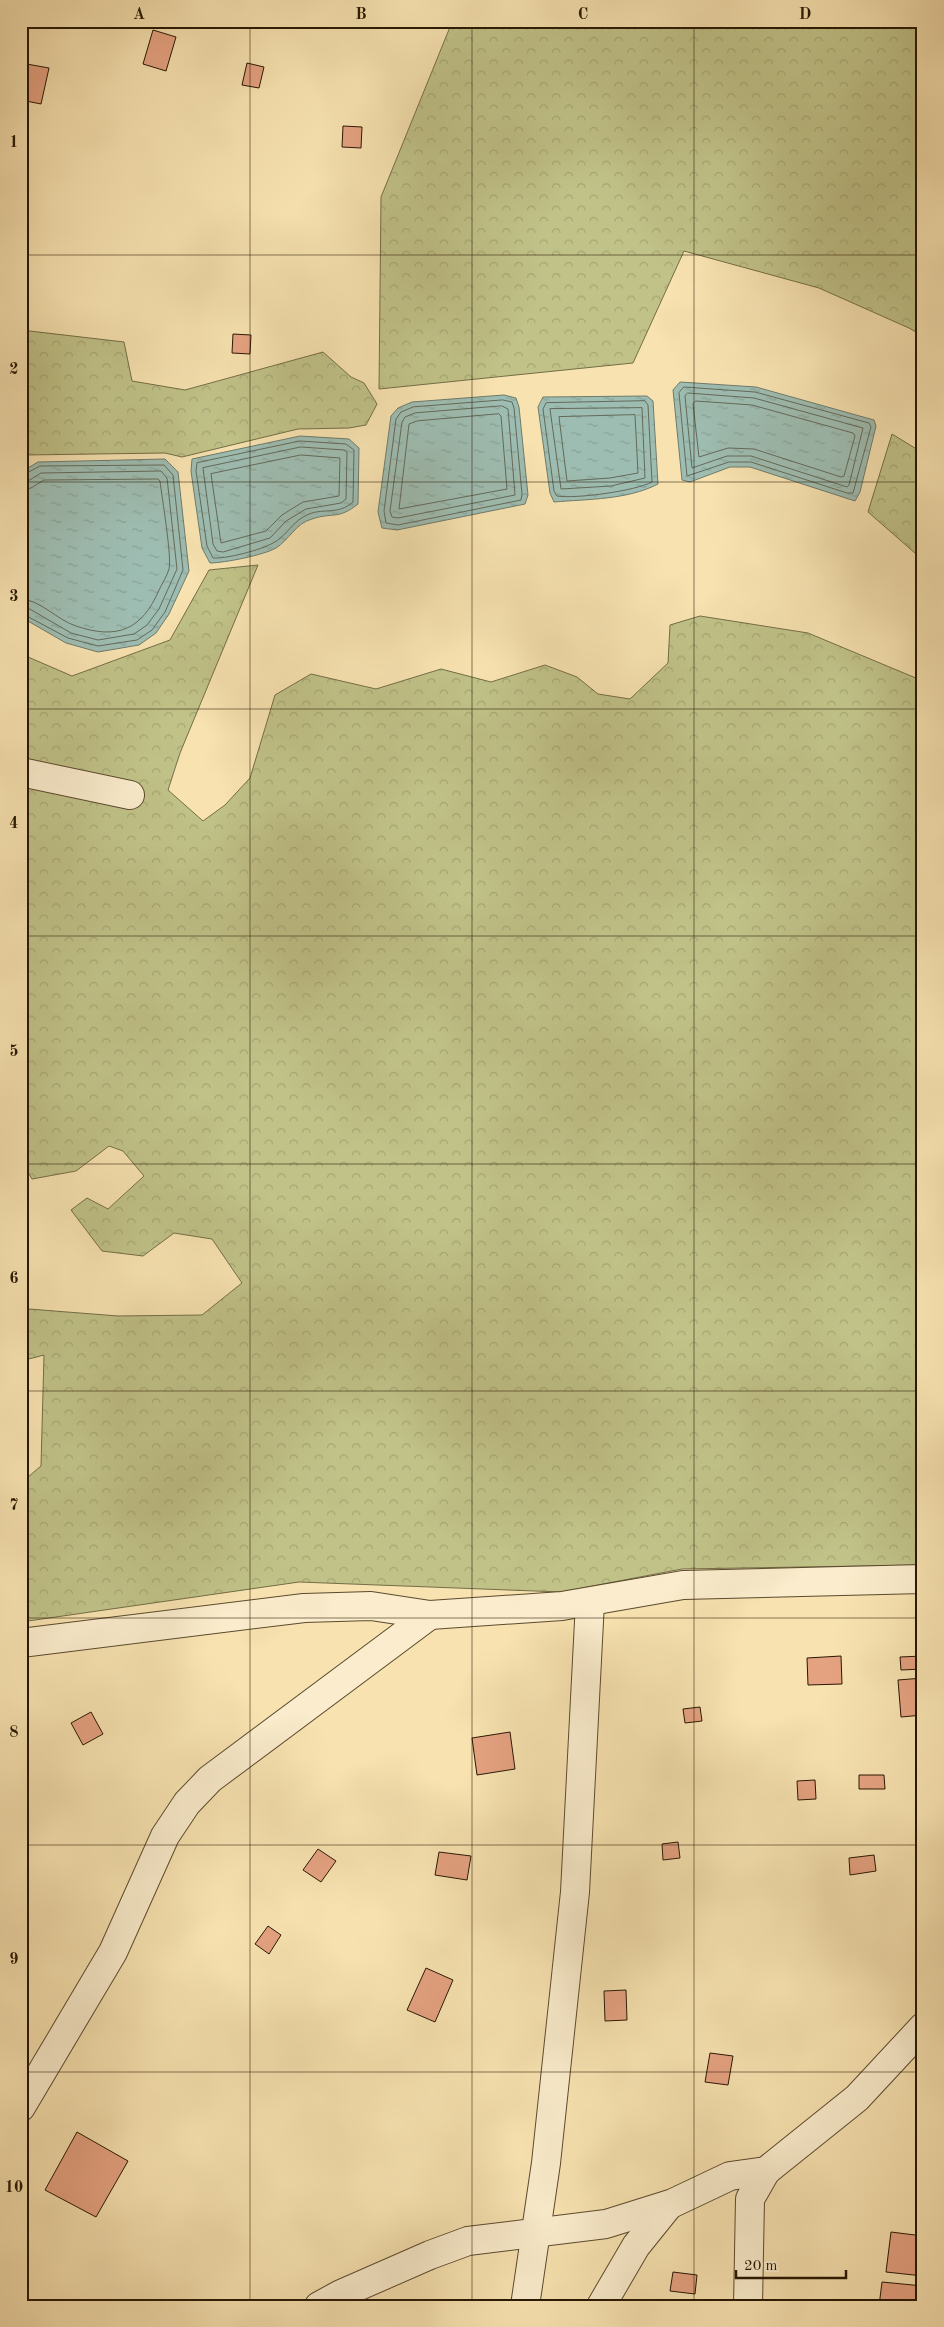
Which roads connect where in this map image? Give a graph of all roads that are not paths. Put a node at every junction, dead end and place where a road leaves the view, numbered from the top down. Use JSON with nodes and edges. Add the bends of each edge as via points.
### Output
{"nodes":[{"id":1,"x":21,"y":772,"type":"edge"},
{"id":2,"x":130,"y":795,"type":"dead end"},
{"id":3,"x":923,"y":1579,"type":"edge"},
{"id":4,"x":590,"y":1602,"type":"junction"},
{"id":5,"x":430,"y":1615,"type":"junction"},
{"id":6,"x":21,"y":1643,"type":"edge"},
{"id":7,"x":923,"y":2027,"type":"edge"},
{"id":8,"x":21,"y":2107,"type":"edge"},
{"id":9,"x":766,"y":2171,"type":"junction"},
{"id":10,"x":669,"y":2205,"type":"junction"},
{"id":11,"x":535,"y":2232,"type":"junction"},
{"id":12,"x":319,"y":2306,"type":"edge"},
{"id":13,"x":525,"y":2306,"type":"edge"},
{"id":14,"x":602,"y":2306,"type":"edge"},
{"id":15,"x":748,"y":2306,"type":"edge"}],
"edges":[{"from":1,"to":2,"type":"street"},
{"from":3,"to":4,"type":"street","via":[[682,1586]]},
{"from":4,"to":5,"type":"street"},
{"from":4,"to":11,"type":"street","via":[[575,1892],[546,2164]]},
{"from":5,"to":6,"type":"street","via":[[371,1606],[304,1608]]},
{"from":5,"to":8,"type":"street","via":[[210,1779],[186,1803],[165,1836],[113,1952]]},
{"from":7,"to":9,"type":"street","via":[[857,2098]]},
{"from":9,"to":10,"type":"street","via":[[730,2176]]},
{"from":9,"to":15,"type":"street","via":[[750,2199]]},
{"from":10,"to":11,"type":"street","via":[[606,2224]]},
{"from":10,"to":14,"type":"street","via":[[636,2246]]},
{"from":11,"to":12,"type":"street","via":[[468,2241]]},
{"from":11,"to":13,"type":"street"}]}
